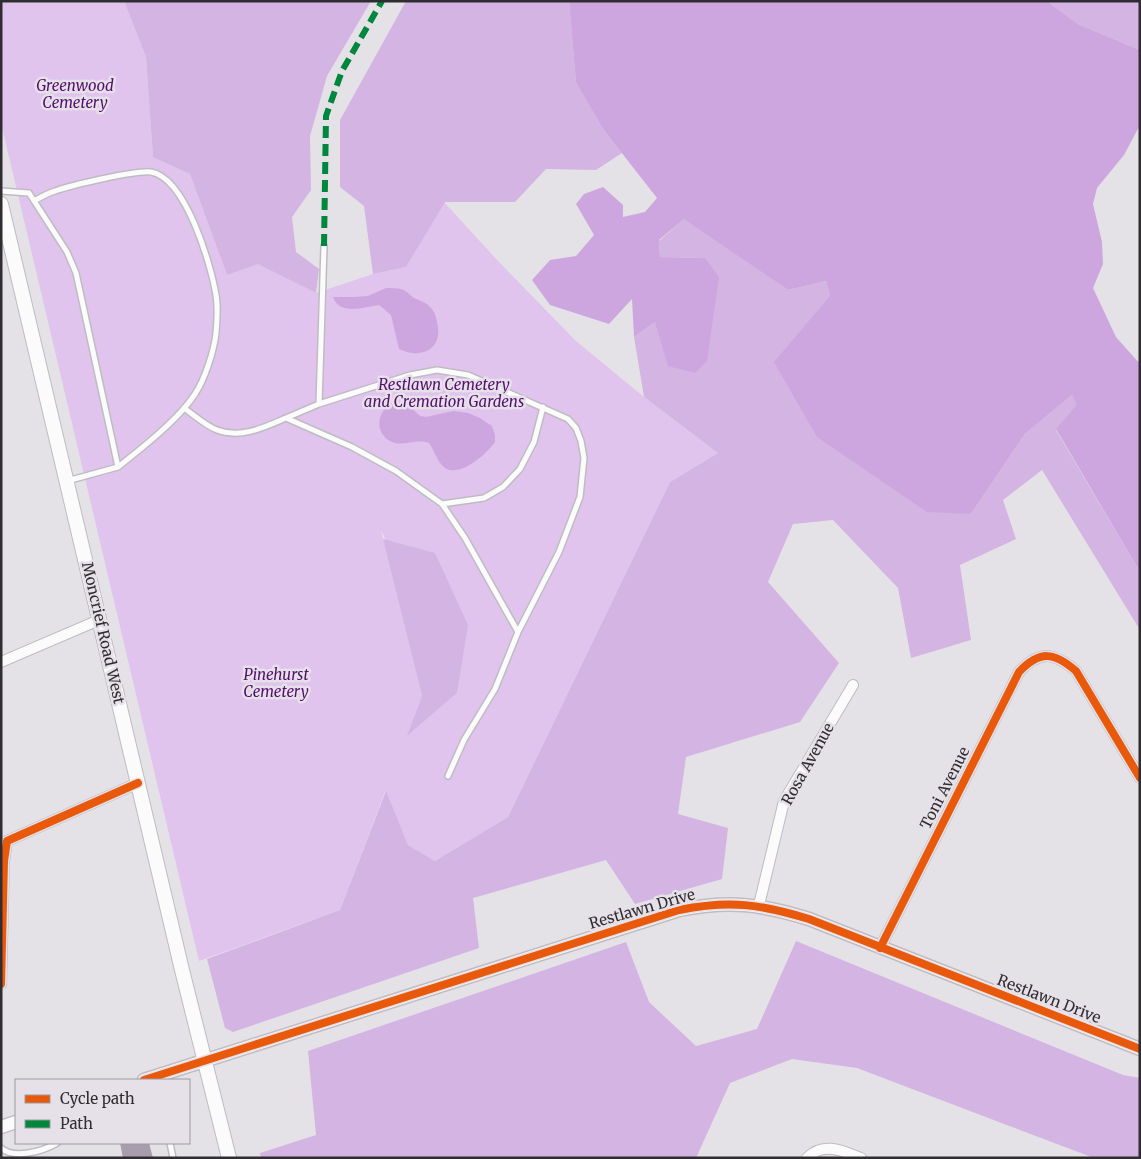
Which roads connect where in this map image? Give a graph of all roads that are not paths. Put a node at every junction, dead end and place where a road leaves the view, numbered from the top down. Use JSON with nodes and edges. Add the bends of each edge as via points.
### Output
{"nodes":[{"id":1,"x":1,"y":191,"type":"edge"},
{"id":2,"x":34,"y":201,"type":"junction"},
{"id":3,"x":1,"y":204,"type":"edge"},
{"id":4,"x":324,"y":246,"type":"dead end"},
{"id":5,"x":319,"y":404,"type":"junction"},
{"id":6,"x":184,"y":408,"type":"junction"},
{"id":7,"x":542,"y":408,"type":"junction"},
{"id":8,"x":286,"y":418,"type":"junction"},
{"id":9,"x":118,"y":466,"type":"junction"},
{"id":10,"x":67,"y":481,"type":"junction"},
{"id":11,"x":442,"y":504,"type":"junction"},
{"id":12,"x":100,"y":620,"type":"junction"},
{"id":13,"x":518,"y":632,"type":"junction"},
{"id":14,"x":1,"y":662,"type":"edge"},
{"id":15,"x":853,"y":685,"type":"dead end"},
{"id":16,"x":448,"y":776,"type":"dead end"},
{"id":17,"x":1140,"y":778,"type":"edge"},
{"id":18,"x":138,"y":783,"type":"junction"},
{"id":19,"x":759,"y":905,"type":"junction"},
{"id":20,"x":880,"y":948,"type":"junction"},
{"id":21,"x":1,"y":984,"type":"edge"},
{"id":22,"x":1140,"y":1049,"type":"edge"},
{"id":23,"x":204,"y":1061,"type":"junction"},
{"id":24,"x":147,"y":1079,"type":"edge"},
{"id":25,"x":15,"y":1122,"type":"edge"},
{"id":26,"x":1,"y":1127,"type":"edge"},
{"id":27,"x":54,"y":1144,"type":"edge"},
{"id":28,"x":170,"y":1144,"type":"edge"},
{"id":29,"x":1,"y":1148,"type":"edge"},
{"id":30,"x":173,"y":1158,"type":"edge"},
{"id":31,"x":229,"y":1158,"type":"edge"},
{"id":32,"x":807,"y":1158,"type":"edge"},
{"id":33,"x":861,"y":1158,"type":"edge"}],
"edges":[{"from":1,"to":2,"type":"lane","via":[[29,193]]},
{"from":2,"to":6,"type":"lane","via":[[53,191],[152,172],[177,191],[192,216],[216,297],[216,334],[207,367],[196,393]]},
{"from":2,"to":9,"type":"lane","via":[[67,252],[76,273]]},
{"from":3,"to":10,"type":"main road","name":"Moncrief Road West"},
{"from":4,"to":5,"type":"lane"},
{"from":5,"to":7,"type":"lane","via":[[410,375],[438,370],[468,375]]},
{"from":5,"to":8,"type":"lane"},
{"from":6,"to":8,"type":"lane","via":[[217,430],[232,433],[262,429]]},
{"from":6,"to":9,"type":"lane","via":[[143,448]]},
{"from":7,"to":11,"type":"lane","via":[[534,442],[520,469],[504,487],[484,498]]},
{"from":7,"to":13,"type":"lane","via":[[568,419],[582,441],[584,458],[580,497],[559,552]]},
{"from":8,"to":11,"type":"lane","via":[[352,447],[396,471]]},
{"from":9,"to":10,"type":"lane"},
{"from":10,"to":12,"type":"main road","name":"Moncrief Road West"},
{"from":11,"to":13,"type":"lane"},
{"from":12,"to":14,"type":"street"},
{"from":12,"to":18,"type":"main road","name":"Moncrief Road West"},
{"from":13,"to":16,"type":"lane","via":[[495,689],[464,740]]},
{"from":15,"to":19,"type":"street","name":"Rosa Avenue","via":[[784,801]]},
{"from":17,"to":20,"type":"street","name":"Toni Avenue","via":[[1076,671],[1064,660],[1050,656],[1028,662],[1019,672]]},
{"from":18,"to":21,"type":"street","via":[[7,840]]},
{"from":18,"to":23,"type":"main road","name":"Moncrief Road West"},
{"from":19,"to":20,"type":"street","name":"Restlawn Drive","via":[[809,919]]},
{"from":19,"to":23,"type":"street","name":"Restlawn Drive","via":[[717,904],[679,910]]},
{"from":20,"to":22,"type":"street","name":"Restlawn Drive"},
{"from":23,"to":24,"type":"street","name":"Restlawn Drive"},
{"from":23,"to":31,"type":"main road","name":"Moncrief Road West"},
{"from":25,"to":26,"type":"street"},
{"from":27,"to":29,"type":"lane","via":[[16,1156]]},
{"from":28,"to":30,"type":"lane"},
{"from":32,"to":33,"type":"street","via":[[817,1151],[836,1148]]}]}
